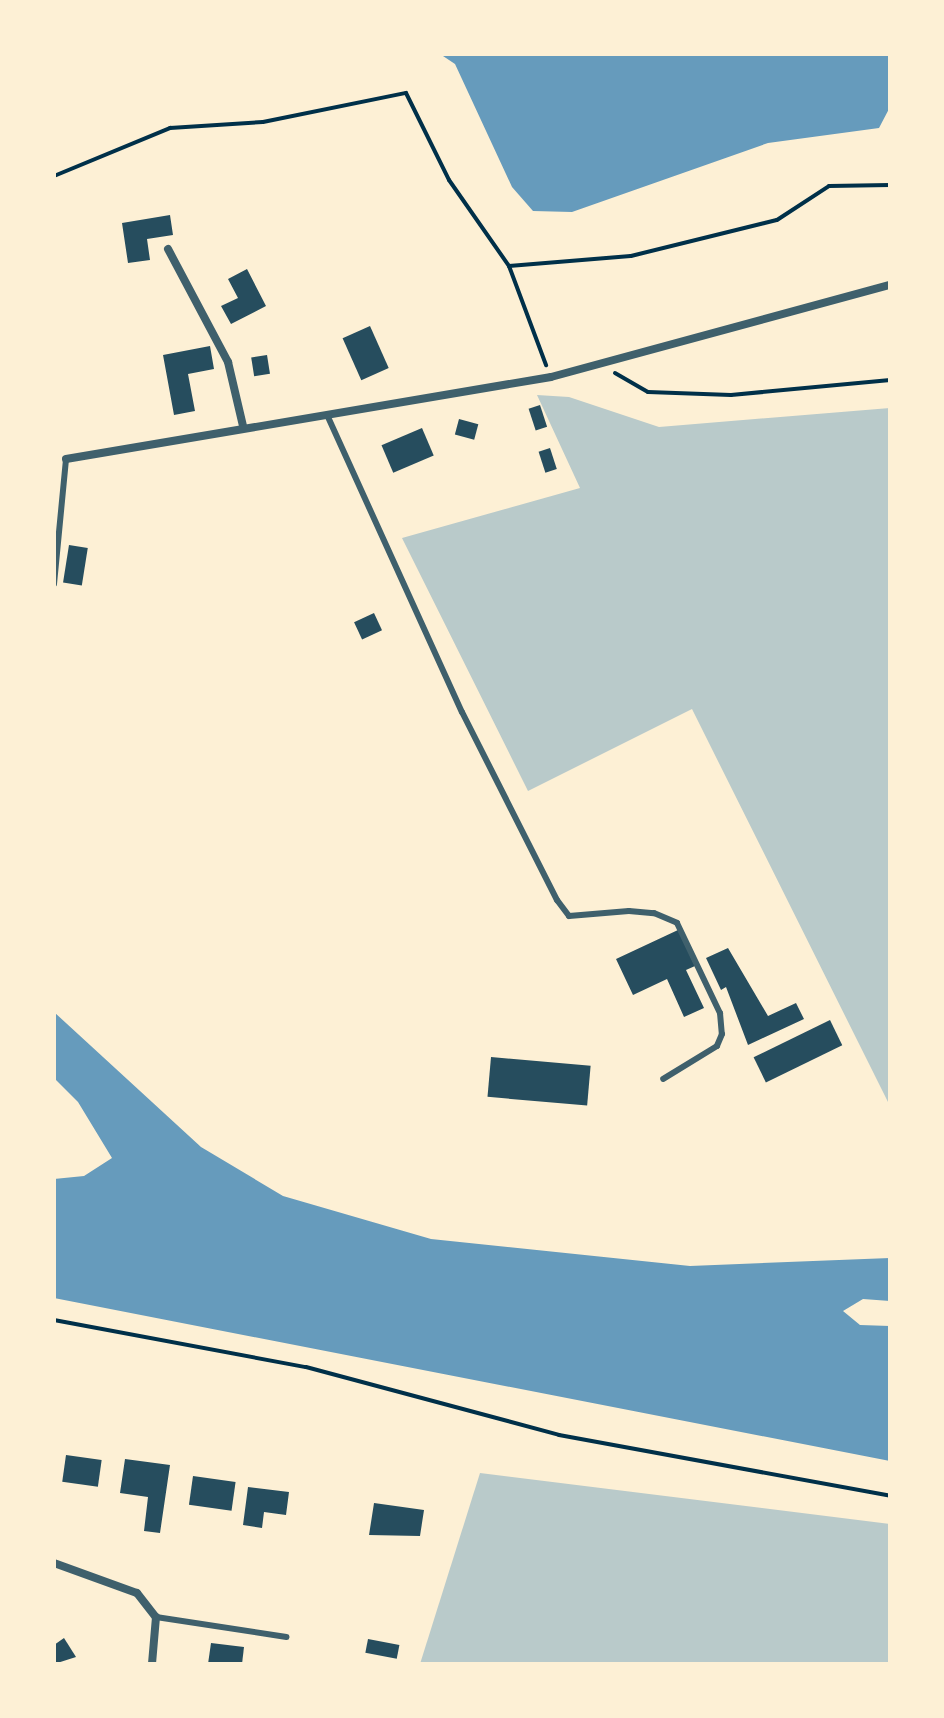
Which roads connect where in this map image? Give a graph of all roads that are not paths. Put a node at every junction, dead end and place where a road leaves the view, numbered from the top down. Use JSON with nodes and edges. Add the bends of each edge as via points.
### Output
{"nodes":[{"id":1,"x":168,"y":249,"type":"dead end"},
{"id":2,"x":890,"y":285,"type":"edge"},
{"id":3,"x":328,"y":417,"type":"junction"},
{"id":4,"x":243,"y":426,"type":"junction"},
{"id":5,"x":66,"y":459,"type":"joint"},
{"id":6,"x":54,"y":584,"type":"edge"},
{"id":7,"x":663,"y":1079,"type":"dead end"},
{"id":8,"x":54,"y":1563,"type":"edge"},
{"id":9,"x":156,"y":1617,"type":"junction"},
{"id":10,"x":286,"y":1637,"type":"dead end"},
{"id":11,"x":152,"y":1664,"type":"edge"}],
"edges":[{"from":1,"to":4,"type":"street","via":[[228,362]]},
{"from":2,"to":3,"type":"street","via":[[603,366]]},
{"from":3,"to":4,"type":"street"},
{"from":3,"to":7,"type":"lane","via":[[455,698],[557,900],[569,916],[629,911],[654,913],[677,923],[720,1013],[722,1034],[717,1046]]},
{"from":4,"to":5,"type":"street"},
{"from":5,"to":6,"type":"lane"},
{"from":8,"to":9,"type":"street","via":[[137,1593]]},
{"from":9,"to":10,"type":"lane"},
{"from":9,"to":11,"type":"street"}]}
